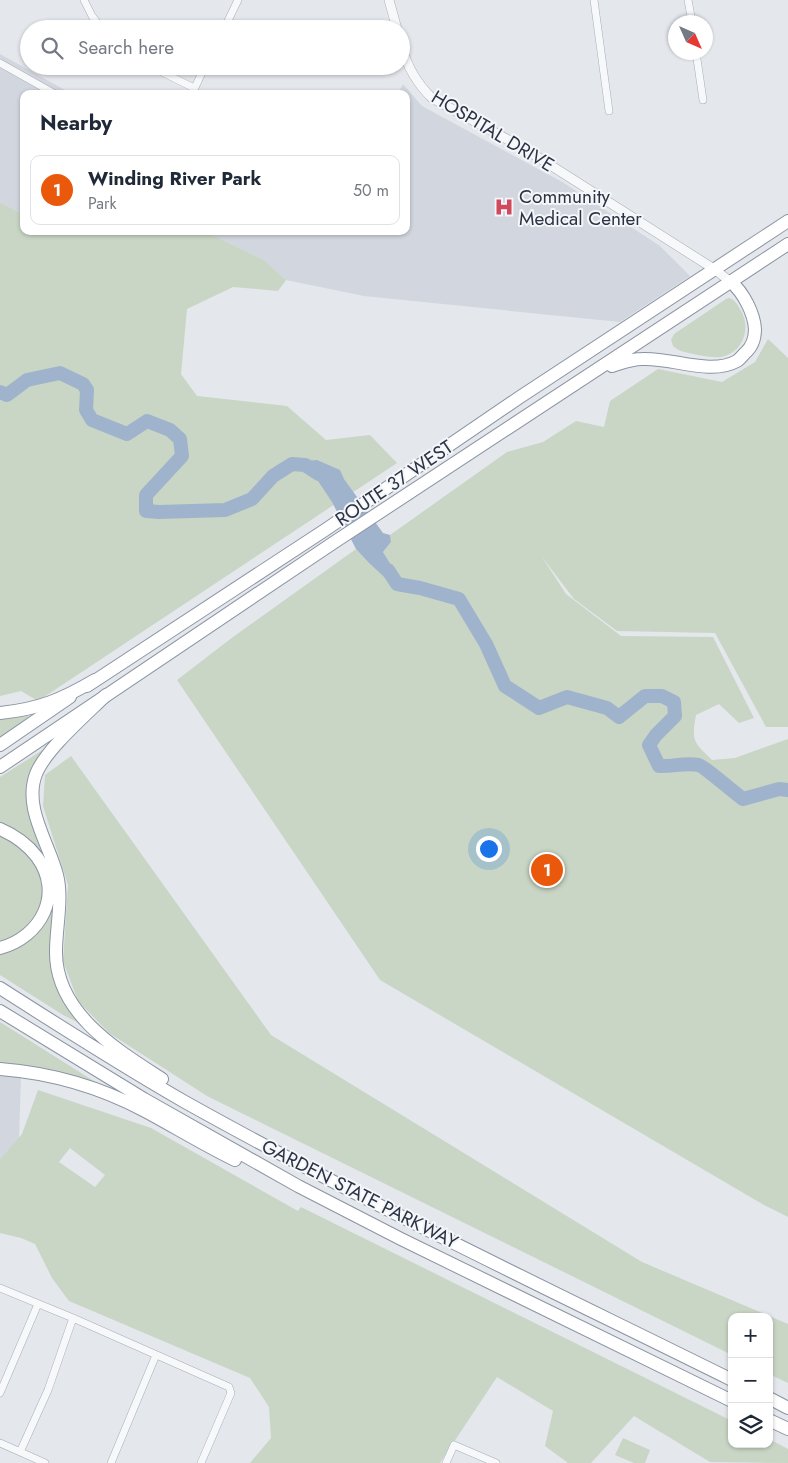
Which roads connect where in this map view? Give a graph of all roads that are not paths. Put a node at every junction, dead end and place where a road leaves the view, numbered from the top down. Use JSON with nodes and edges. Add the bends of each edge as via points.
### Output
{"nodes":[{"id":1,"x":84,"y":0,"type":"edge"},
{"id":2,"x":238,"y":0,"type":"edge"},
{"id":3,"x":389,"y":0,"type":"edge"},
{"id":4,"x":594,"y":0,"type":"edge"},
{"id":5,"x":688,"y":0,"type":"edge"},
{"id":6,"x":691,"y":15,"type":"edge"},
{"id":7,"x":95,"y":20,"type":"edge"},
{"id":8,"x":228,"y":20,"type":"edge"},
{"id":9,"x":395,"y":20,"type":"edge"},
{"id":10,"x":697,"y":60,"type":"edge"},
{"id":11,"x":0,"y":63,"type":"edge"},
{"id":12,"x":410,"y":70,"type":"edge"},
{"id":13,"x":20,"y":74,"type":"edge"},
{"id":14,"x":21,"y":75,"type":"edge"},
{"id":15,"x":165,"y":75,"type":"edge"},
{"id":16,"x":201,"y":75,"type":"edge"},
{"id":17,"x":48,"y":90,"type":"edge"},
{"id":18,"x":191,"y":90,"type":"edge"},
{"id":19,"x":193,"y":90,"type":"edge"},
{"id":20,"x":703,"y":100,"type":"dead end"},
{"id":21,"x":609,"y":111,"type":"dead end"},
{"id":22,"x":788,"y":221,"type":"edge"},
{"id":23,"x":788,"y":244,"type":"edge"},
{"id":24,"x":714,"y":269,"type":"junction"},
{"id":25,"x":731,"y":282,"type":"junction"},
{"id":26,"x":572,"y":387,"type":"junction"},
{"id":27,"x":95,"y":680,"type":"junction"},
{"id":28,"x":106,"y":695,"type":"junction"},
{"id":29,"x":0,"y":712,"type":"edge"},
{"id":30,"x":0,"y":745,"type":"edge"},
{"id":31,"x":0,"y":767,"type":"edge"},
{"id":32,"x":0,"y":829,"type":"edge"},
{"id":33,"x":0,"y":948,"type":"edge"},
{"id":34,"x":0,"y":988,"type":"edge"},
{"id":35,"x":0,"y":1011,"type":"edge"},
{"id":36,"x":0,"y":1069,"type":"edge"},
{"id":37,"x":296,"y":1162,"type":"junction"},
{"id":38,"x":402,"y":1239,"type":"junction"},
{"id":39,"x":0,"y":1288,"type":"edge"},
{"id":40,"x":38,"y":1304,"type":"junction"},
{"id":41,"x":73,"y":1318,"type":"junction"},
{"id":42,"x":156,"y":1355,"type":"junction"},
{"id":43,"x":728,"y":1378,"type":"edge"},
{"id":44,"x":0,"y":1392,"type":"edge"},
{"id":45,"x":728,"y":1399,"type":"edge"},
{"id":46,"x":773,"y":1400,"type":"edge"},
{"id":47,"x":788,"y":1408,"type":"edge"},
{"id":48,"x":773,"y":1422,"type":"edge"},
{"id":49,"x":788,"y":1429,"type":"edge"},
{"id":50,"x":0,"y":1443,"type":"edge"},
{"id":51,"x":20,"y":1452,"type":"junction"},
{"id":52,"x":45,"y":1463,"type":"edge"},
{"id":53,"x":111,"y":1463,"type":"edge"},
{"id":54,"x":201,"y":1463,"type":"edge"},
{"id":55,"x":446,"y":1463,"type":"edge"},
{"id":56,"x":496,"y":1463,"type":"edge"}],
"edges":[{"from":1,"to":7,"type":"street"},
{"from":2,"to":8,"type":"street"},
{"from":3,"to":9,"type":"street"},
{"from":4,"to":21,"type":"street"},
{"from":5,"to":6,"type":"street"},
{"from":10,"to":20,"type":"street"},
{"from":11,"to":13,"type":"street"},
{"from":12,"to":24,"type":"street","name":"HOSPITAL DRIVE","via":[[432,98],[525,149]]},
{"from":14,"to":17,"type":"street"},
{"from":15,"to":18,"type":"street"},
{"from":16,"to":19,"type":"street"},
{"from":22,"to":24,"type":"highway","name":"ROUTE 37 WEST"},
{"from":23,"to":25,"type":"highway","name":"ROUTE 37 WEST"},
{"from":24,"to":25,"type":"street","name":"HOSPITAL DRIVE"},
{"from":24,"to":27,"type":"highway","name":"ROUTE 37 WEST"},
{"from":25,"to":26,"type":"highway","name":"ROUTE 37 WEST"},
{"from":25,"to":26,"type":"highway","via":[[744,298],[754,324],[749,350],[737,361],[719,366],[700,366],[642,358],[612,366]]},
{"from":26,"to":28,"type":"highway","name":"ROUTE 37 WEST"},
{"from":27,"to":29,"type":"highway","via":[[50,703]]},
{"from":27,"to":30,"type":"highway","name":"ROUTE 37 WEST"},
{"from":28,"to":31,"type":"highway","name":"ROUTE 37 WEST"},
{"from":28,"to":37,"type":"highway","via":[[50,752],[38,769],[33,786],[35,812],[59,882],[56,955],[63,986],[80,1013],[117,1050]]},
{"from":32,"to":33,"type":"highway","via":[[37,857],[45,874],[48,893],[44,911],[34,928],[20,940]]},
{"from":34,"to":37,"type":"highway","name":"GARDEN STATE PARKWAY","via":[[182,1100]]},
{"from":35,"to":38,"type":"highway","name":"GARDEN STATE PARKWAY","via":[[144,1099],[298,1186]]},
{"from":36,"to":38,"type":"highway","via":[[70,1081],[125,1101],[235,1160]]},
{"from":37,"to":43,"type":"highway","name":"GARDEN STATE PARKWAY"},
{"from":38,"to":45,"type":"highway","name":"GARDEN STATE PARKWAY"},
{"from":39,"to":40,"type":"street"},
{"from":40,"to":41,"type":"street"},
{"from":40,"to":44,"type":"street"},
{"from":41,"to":42,"type":"street"},
{"from":41,"to":51,"type":"street","via":[[48,1390]]},
{"from":42,"to":53,"type":"street"},
{"from":42,"to":54,"type":"street","via":[[231,1390]]},
{"from":46,"to":47,"type":"highway"},
{"from":48,"to":49,"type":"highway"},
{"from":50,"to":51,"type":"street"},
{"from":51,"to":52,"type":"street"},
{"from":55,"to":56,"type":"street","via":[[454,1445]]}]}
